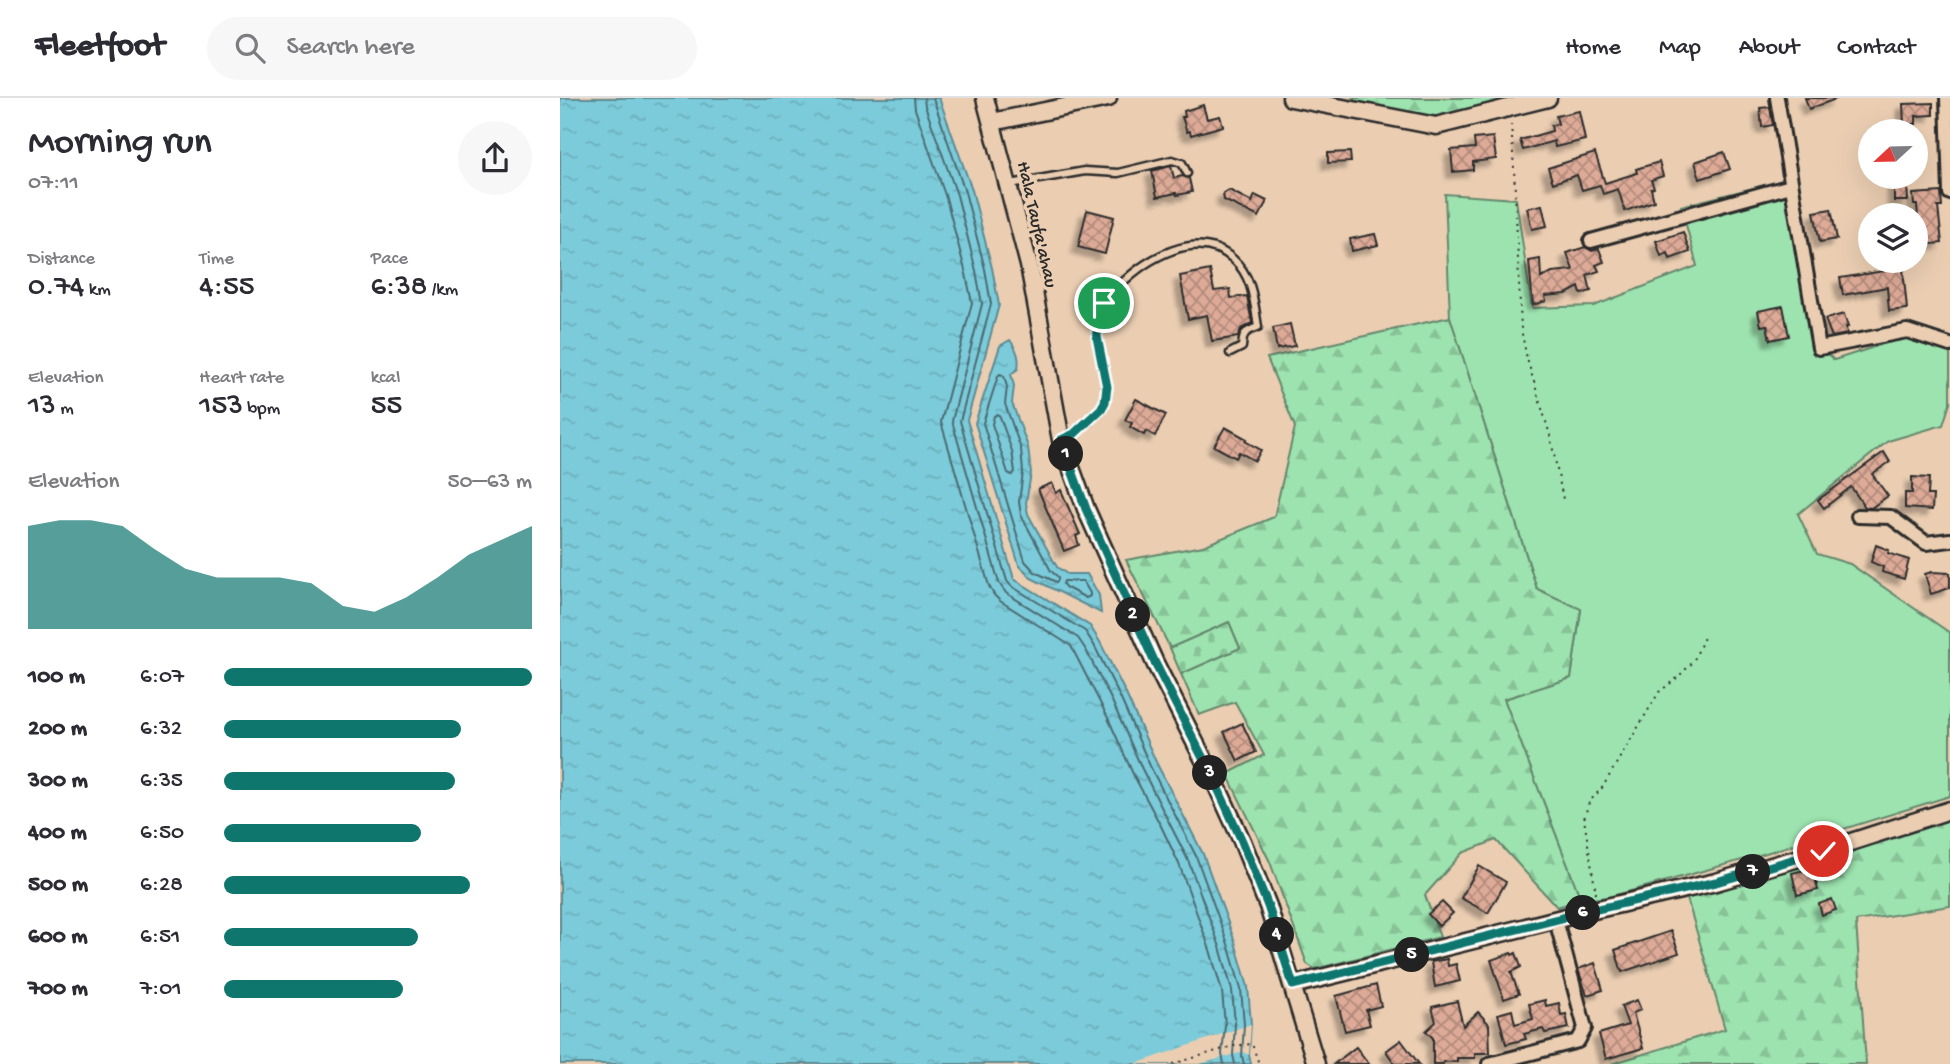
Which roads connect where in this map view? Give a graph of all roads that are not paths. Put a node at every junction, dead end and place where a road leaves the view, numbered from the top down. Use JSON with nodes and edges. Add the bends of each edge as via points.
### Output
{"nodes":[{"id":1,"x":985,"y":98,"type":"edge"},
{"id":2,"x":1108,"y":98,"type":"edge"},
{"id":3,"x":1291,"y":98,"type":"edge"},
{"id":4,"x":1548,"y":98,"type":"edge"},
{"id":5,"x":1777,"y":98,"type":"edge"},
{"id":6,"x":1947,"y":98,"type":"edge"},
{"id":7,"x":992,"y":122,"type":"junction"},
{"id":8,"x":1187,"y":173,"type":"dead end"},
{"id":9,"x":1009,"y":184,"type":"junction"},
{"id":10,"x":1791,"y":186,"type":"junction"},
{"id":11,"x":1950,"y":193,"type":"edge"},
{"id":12,"x":1591,"y":241,"type":"dead end"},
{"id":13,"x":1950,"y":345,"type":"edge"},
{"id":14,"x":1230,"y":353,"type":"dead end"},
{"id":15,"x":1061,"y":440,"type":"junction"},
{"id":16,"x":1858,"y":516,"type":"dead end"},
{"id":17,"x":1950,"y":540,"type":"edge"},
{"id":18,"x":1950,"y":810,"type":"edge"},
{"id":19,"x":1556,"y":920,"type":"junction"},
{"id":20,"x":1293,"y":985,"type":"junction"},
{"id":21,"x":1317,"y":1064,"type":"edge"},
{"id":22,"x":1489,"y":1064,"type":"edge"}],
"edges":[{"from":1,"to":7,"type":"street","name":"Hala Taufa'ahau"},
{"from":2,"to":7,"type":"street"},
{"from":3,"to":4,"type":"street","via":[[1436,126]]},
{"from":5,"to":10,"type":"street"},
{"from":6,"to":11,"type":"street"},
{"from":7,"to":9,"type":"street","name":"Hala Taufa'ahau"},
{"from":8,"to":9,"type":"lane","via":[[1182,163],[1172,160],[1118,173],[1084,172]]},
{"from":9,"to":15,"type":"street","name":"Hala Taufa'ahau"},
{"from":10,"to":12,"type":"street"},
{"from":10,"to":13,"type":"street","via":[[1819,348],[1907,331]]},
{"from":14,"to":15,"type":"lane","via":[[1242,347],[1247,331],[1258,327],[1253,290],[1234,260],[1211,247],[1194,246],[1154,258],[1134,271],[1104,303],[1097,318],[1097,337],[1107,387],[1105,402],[1074,434]]},
{"from":15,"to":20,"type":"street","name":"Hala Taufa'ahau","via":[[1149,651],[1242,841]]},
{"from":16,"to":17,"type":"street","via":[[1891,517],[1926,543]]},
{"from":18,"to":19,"type":"street","via":[[1716,882]]},
{"from":19,"to":20,"type":"street"},
{"from":19,"to":22,"type":"street","via":[[1585,1028],[1578,1041]]},
{"from":20,"to":21,"type":"street","name":"Hala Taufa'ahau"}]}
